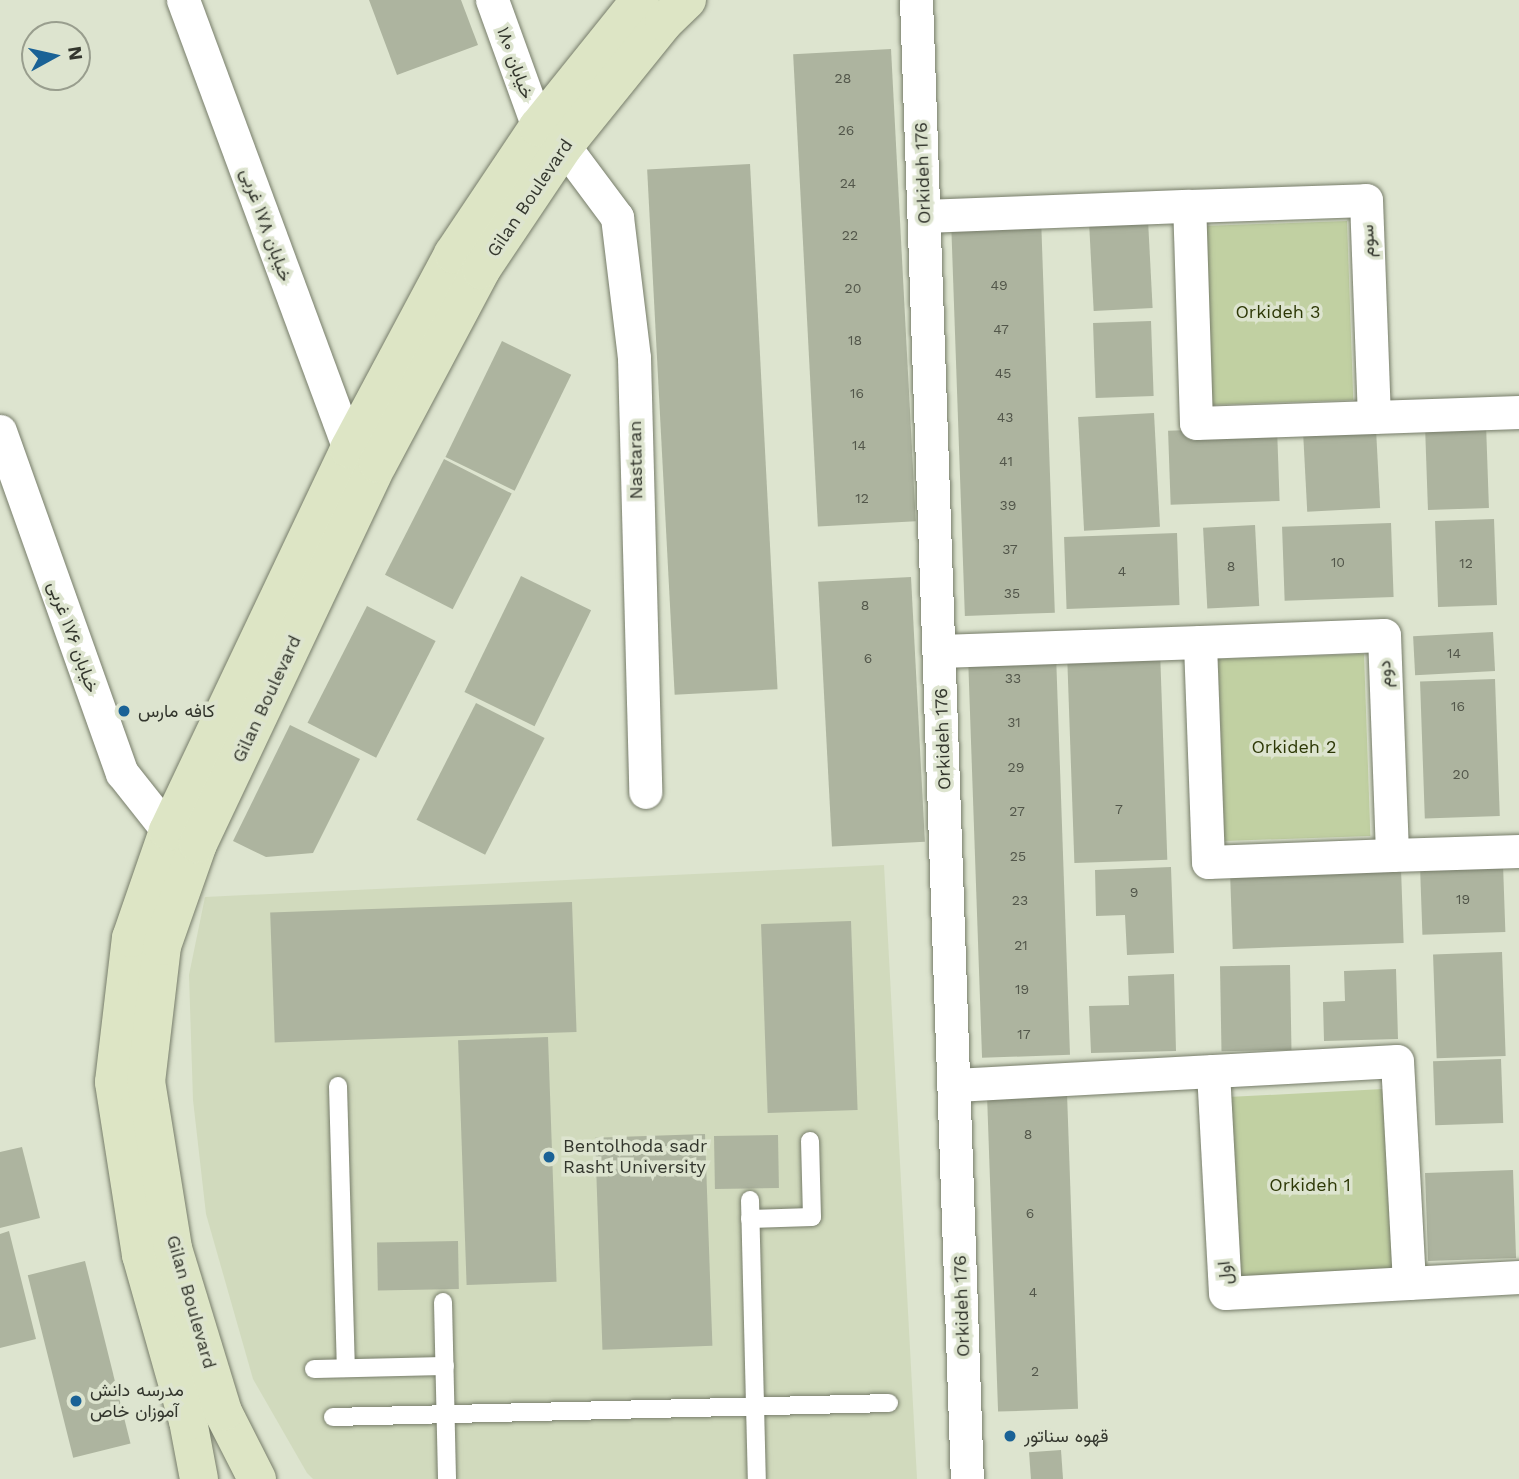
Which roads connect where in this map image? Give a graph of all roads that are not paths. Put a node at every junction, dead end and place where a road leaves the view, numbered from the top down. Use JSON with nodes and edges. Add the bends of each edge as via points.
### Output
{"nodes":[{"id":1,"x":183,"y":0,"type":"edge"},
{"id":2,"x":492,"y":0,"type":"edge"},
{"id":3,"x":640,"y":0,"type":"edge"},
{"id":4,"x":687,"y":0,"type":"edge"},
{"id":5,"x":916,"y":0,"type":"edge"},
{"id":6,"x":551,"y":137,"type":"junction"},
{"id":7,"x":1189,"y":206,"type":"junction"},
{"id":8,"x":924,"y":216,"type":"junction"},
{"id":9,"x":1519,"y":412,"type":"edge"},
{"id":10,"x":1374,"y":417,"type":"junction"},
{"id":11,"x":0,"y":431,"type":"edge"},
{"id":12,"x":349,"y":449,"type":"junction"},
{"id":13,"x":1200,"y":642,"type":"junction"},
{"id":14,"x":940,"y":651,"type":"junction"},
{"id":15,"x":645,"y":792,"type":"dead end"},
{"id":16,"x":168,"y":831,"type":"junction"},
{"id":17,"x":1519,"y":851,"type":"edge"},
{"id":18,"x":1392,"y":855,"type":"junction"},
{"id":19,"x":1213,"y":1071,"type":"junction"},
{"id":20,"x":955,"y":1085,"type":"junction"},
{"id":21,"x":338,"y":1086,"type":"dead end"},
{"id":22,"x":810,"y":1141,"type":"dead end"},
{"id":23,"x":750,"y":1200,"type":"dead end"},
{"id":24,"x":750,"y":1219,"type":"junction"},
{"id":25,"x":1519,"y":1277,"type":"edge"},
{"id":26,"x":1409,"y":1283,"type":"junction"},
{"id":27,"x":443,"y":1302,"type":"dead end"},
{"id":28,"x":444,"y":1366,"type":"junction"},
{"id":29,"x":345,"y":1368,"type":"junction"},
{"id":30,"x":314,"y":1369,"type":"dead end"},
{"id":31,"x":889,"y":1403,"type":"dead end"},
{"id":32,"x":755,"y":1406,"type":"junction"},
{"id":33,"x":446,"y":1414,"type":"junction"},
{"id":34,"x":333,"y":1417,"type":"dead end"},
{"id":35,"x":199,"y":1479,"type":"edge"},
{"id":36,"x":257,"y":1479,"type":"edge"},
{"id":37,"x":447,"y":1479,"type":"edge"},
{"id":38,"x":757,"y":1479,"type":"edge"},
{"id":39,"x":967,"y":1479,"type":"edge"}],
"edges":[{"from":1,"to":12,"type":"street","name":"خیابان ۱۷۸ غربی"},
{"from":2,"to":6,"type":"street","name":"خیابان ۱۸۰"},
{"from":3,"to":6,"type":"main road","name":"Gilan Boulevard"},
{"from":4,"to":6,"type":"main road","name":"Gilan Boulevard"},
{"from":5,"to":8,"type":"street","name":"Orkideh 176"},
{"from":6,"to":12,"type":"main road","name":"Gilan Boulevard","via":[[453,254]]},
{"from":6,"to":15,"type":"street","name":"Nastaran","via":[[617,217],[634,358]]},
{"from":6,"to":36,"type":"main road","name":"Gilan Boulevard","via":[[378,464],[198,844],[162,946],[146,1082],[173,1248],[223,1412]]},
{"from":7,"to":8,"type":"street","name":"سوم"},
{"from":7,"to":10,"type":"street","name":"سوم","via":[[1366,200]]},
{"from":7,"to":10,"type":"street","via":[[1196,423]]},
{"from":8,"to":14,"type":"street","name":"Orkideh 176"},
{"from":9,"to":10,"type":"street"},
{"from":11,"to":16,"type":"street","name":"خیابان ۱۷۶ غربی","via":[[122,773]]},
{"from":12,"to":16,"type":"main road","name":"Gilan Boulevard"},
{"from":13,"to":14,"type":"street","name":"دوم"},
{"from":13,"to":18,"type":"street","name":"دوم","via":[[1384,635]]},
{"from":13,"to":18,"type":"street","via":[[1208,862]]},
{"from":14,"to":20,"type":"street","name":"Orkideh 176"},
{"from":16,"to":35,"type":"main road","name":"Gilan Boulevard","via":[[131,938],[114,1082],[141,1255],[188,1421]]},
{"from":17,"to":18,"type":"street"},
{"from":19,"to":20,"type":"street"},
{"from":19,"to":26,"type":"street","name":"اول","via":[[1225,1293]]},
{"from":19,"to":26,"type":"street","via":[[1397,1061]]},
{"from":20,"to":39,"type":"street","name":"Orkideh 176"},
{"from":21,"to":29,"type":"lane"},
{"from":22,"to":24,"type":"lane","via":[[812,1217]]},
{"from":23,"to":24,"type":"lane"},
{"from":24,"to":32,"type":"lane"},
{"from":25,"to":26,"type":"street","name":"اول"},
{"from":27,"to":28,"type":"lane"},
{"from":28,"to":29,"type":"lane"},
{"from":28,"to":33,"type":"lane"},
{"from":29,"to":30,"type":"lane"},
{"from":31,"to":32,"type":"lane"},
{"from":32,"to":33,"type":"lane"},
{"from":32,"to":38,"type":"lane"},
{"from":33,"to":34,"type":"lane"},
{"from":33,"to":37,"type":"lane"}]}
